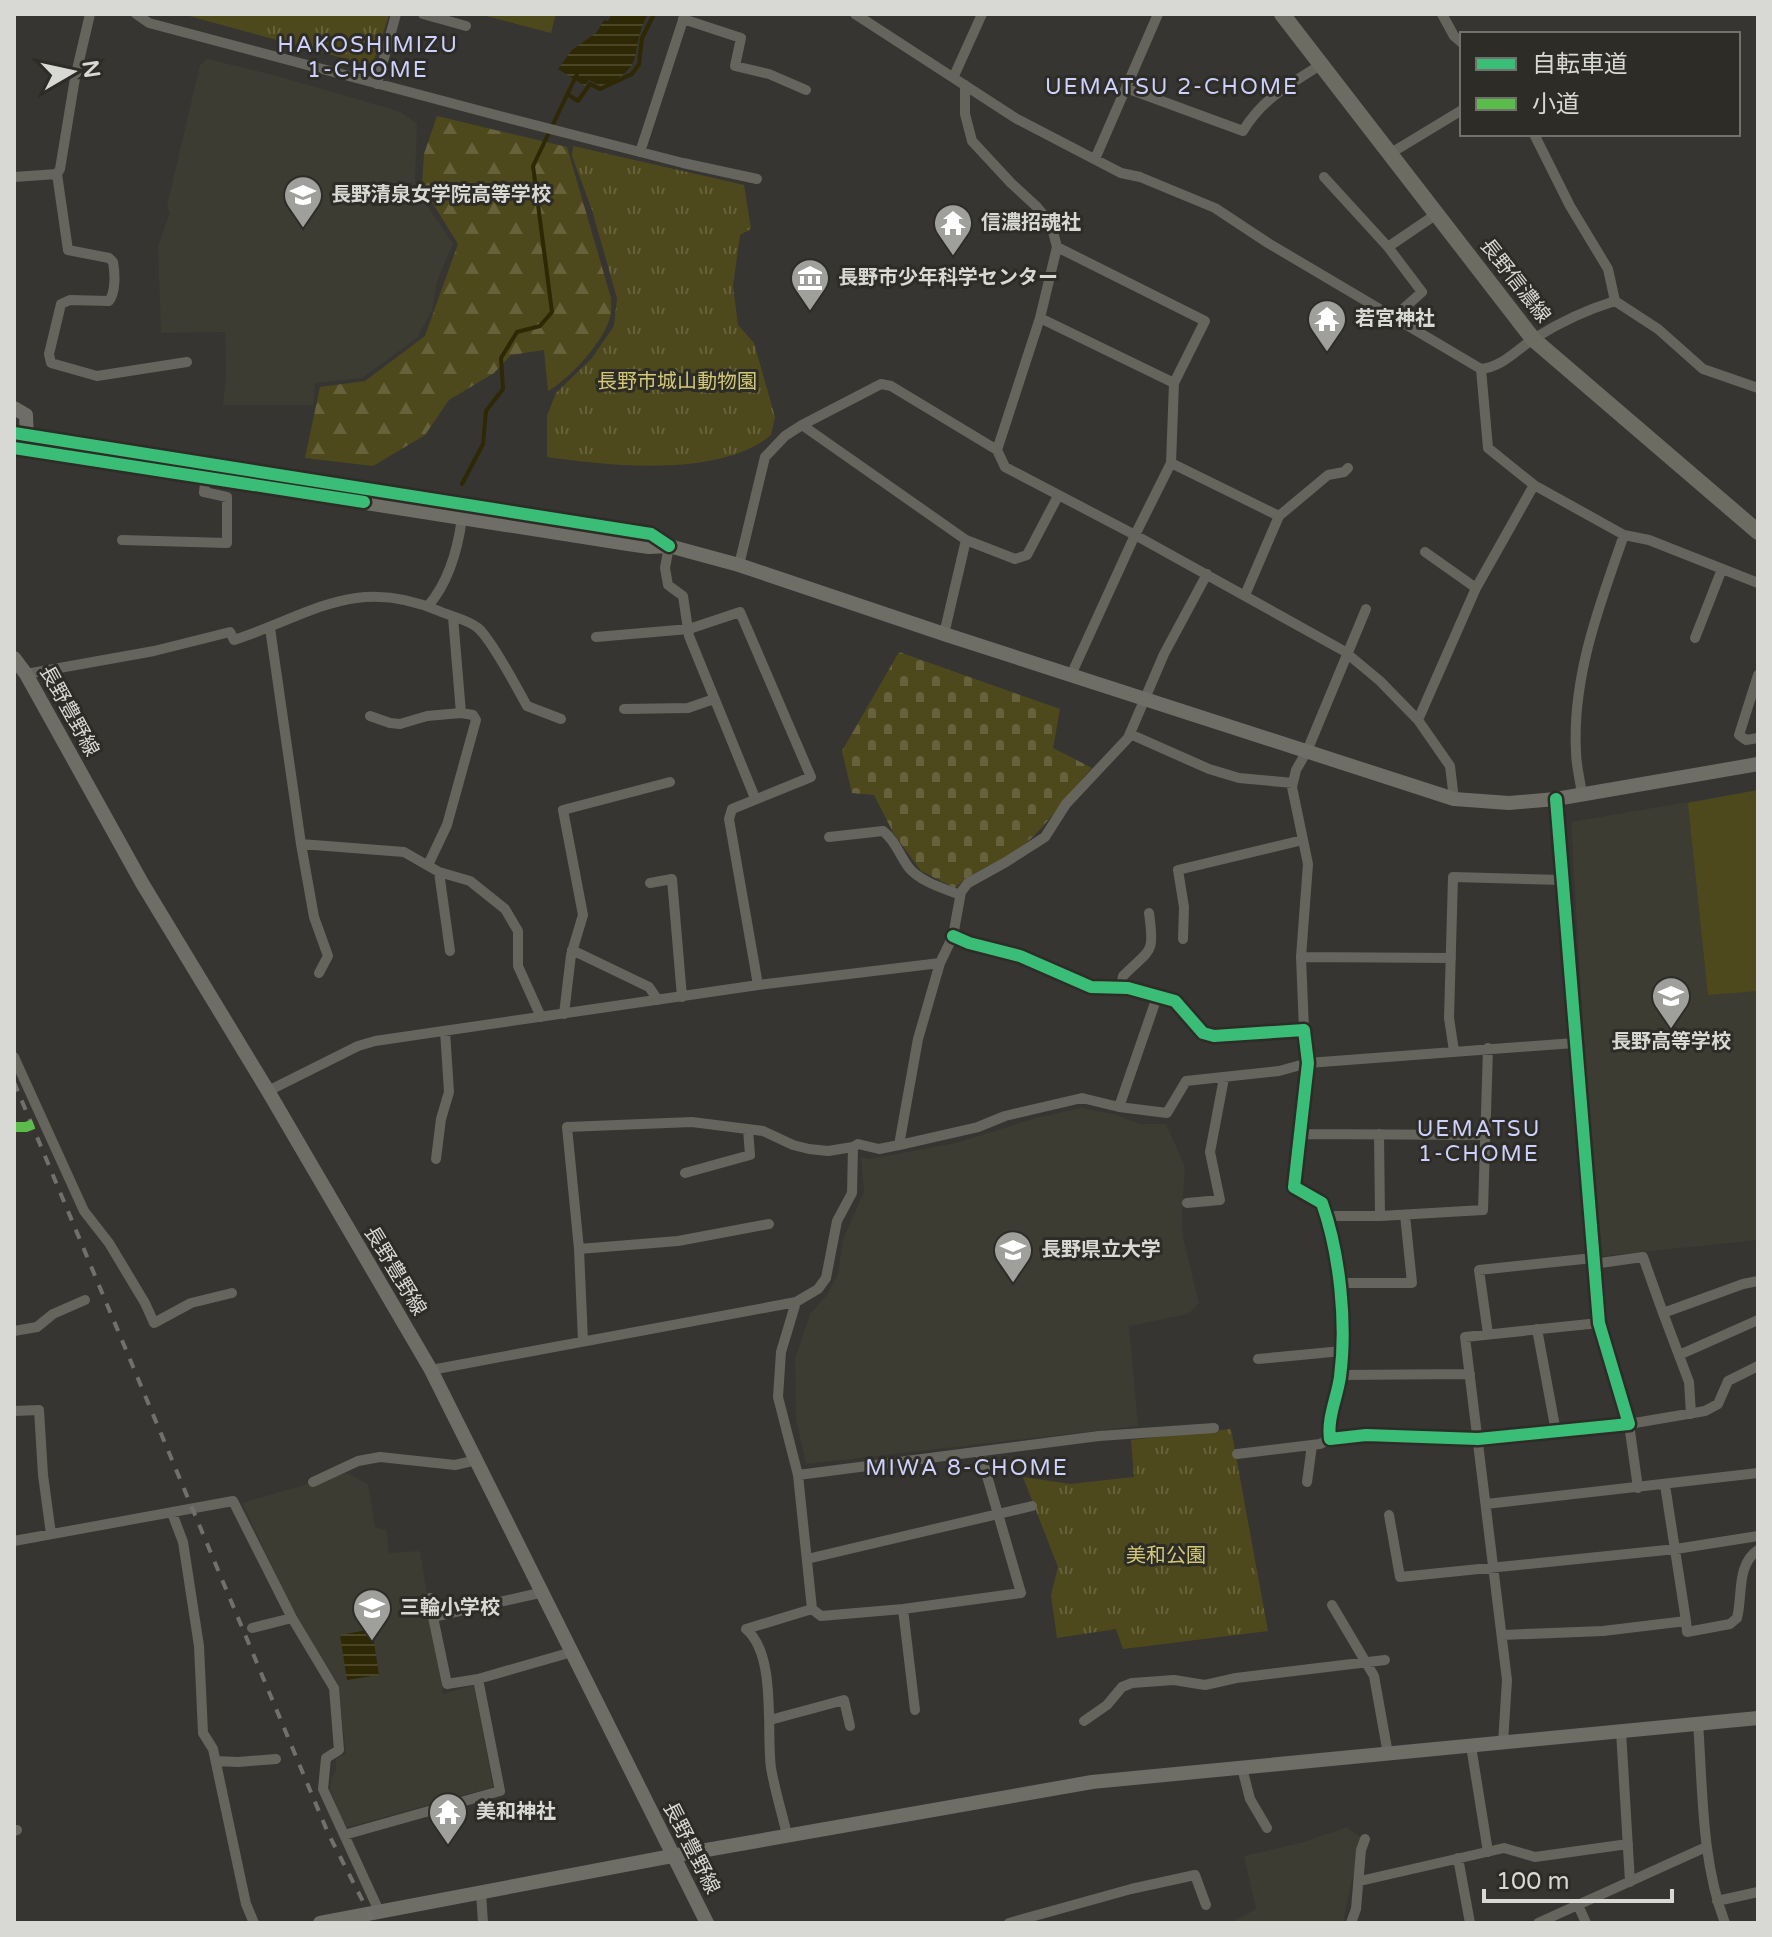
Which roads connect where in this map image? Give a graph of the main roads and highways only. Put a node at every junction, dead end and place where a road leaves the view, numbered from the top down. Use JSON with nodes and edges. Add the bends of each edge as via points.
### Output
{"nodes":[{"id":1,"x":1282,"y":14,"type":"edge"},
{"id":2,"x":1758,"y":532,"type":"edge"}],
"edges":[{"from":1,"to":2,"type":"main road","name":"長野信濃線","via":[[1533,339]]}]}
